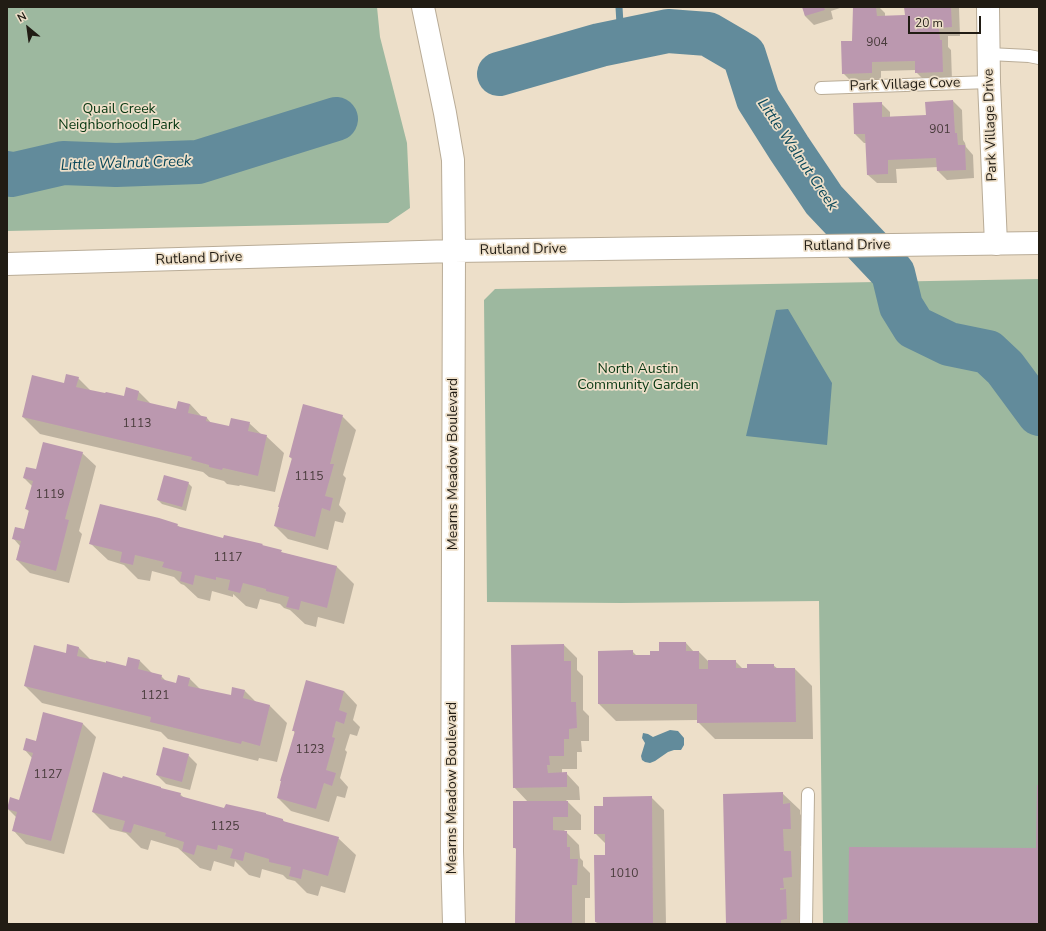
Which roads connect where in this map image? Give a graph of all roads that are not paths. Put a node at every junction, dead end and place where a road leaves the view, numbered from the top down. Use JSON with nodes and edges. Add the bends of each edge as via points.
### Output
{"nodes":[{"id":1,"x":988,"y":7,"type":"edge"},
{"id":2,"x":423,"y":11,"type":"edge"},
{"id":3,"x":989,"y":54,"type":"junction"},
{"id":4,"x":1039,"y":58,"type":"edge"},
{"id":5,"x":989,"y":82,"type":"junction"},
{"id":6,"x":821,"y":88,"type":"dead end"},
{"id":7,"x":1039,"y":243,"type":"edge"},
{"id":8,"x":996,"y":244,"type":"junction"},
{"id":9,"x":454,"y":251,"type":"junction"},
{"id":10,"x":7,"y":264,"type":"edge"},
{"id":11,"x":808,"y":794,"type":"dead end"},
{"id":12,"x":454,"y":924,"type":"edge"},
{"id":13,"x":806,"y":924,"type":"edge"}],
"edges":[{"from":1,"to":3,"type":"street","name":"Park Village Drive"},
{"from":2,"to":9,"type":"street","name":"Mearns Meadow Boulevard","via":[[453,160]]},
{"from":3,"to":4,"type":"lane"},
{"from":3,"to":5,"type":"street","name":"Park Village Drive"},
{"from":5,"to":6,"type":"lane","name":"Park Village Cove"},
{"from":5,"to":8,"type":"street","name":"Park Village Drive"},
{"from":7,"to":8,"type":"street","name":"Rutland Drive"},
{"from":8,"to":9,"type":"street","name":"Rutland Drive"},
{"from":9,"to":10,"type":"street","name":"Rutland Drive"},
{"from":9,"to":12,"type":"street","name":"Mearns Meadow Boulevard"},
{"from":11,"to":13,"type":"lane"}]}
